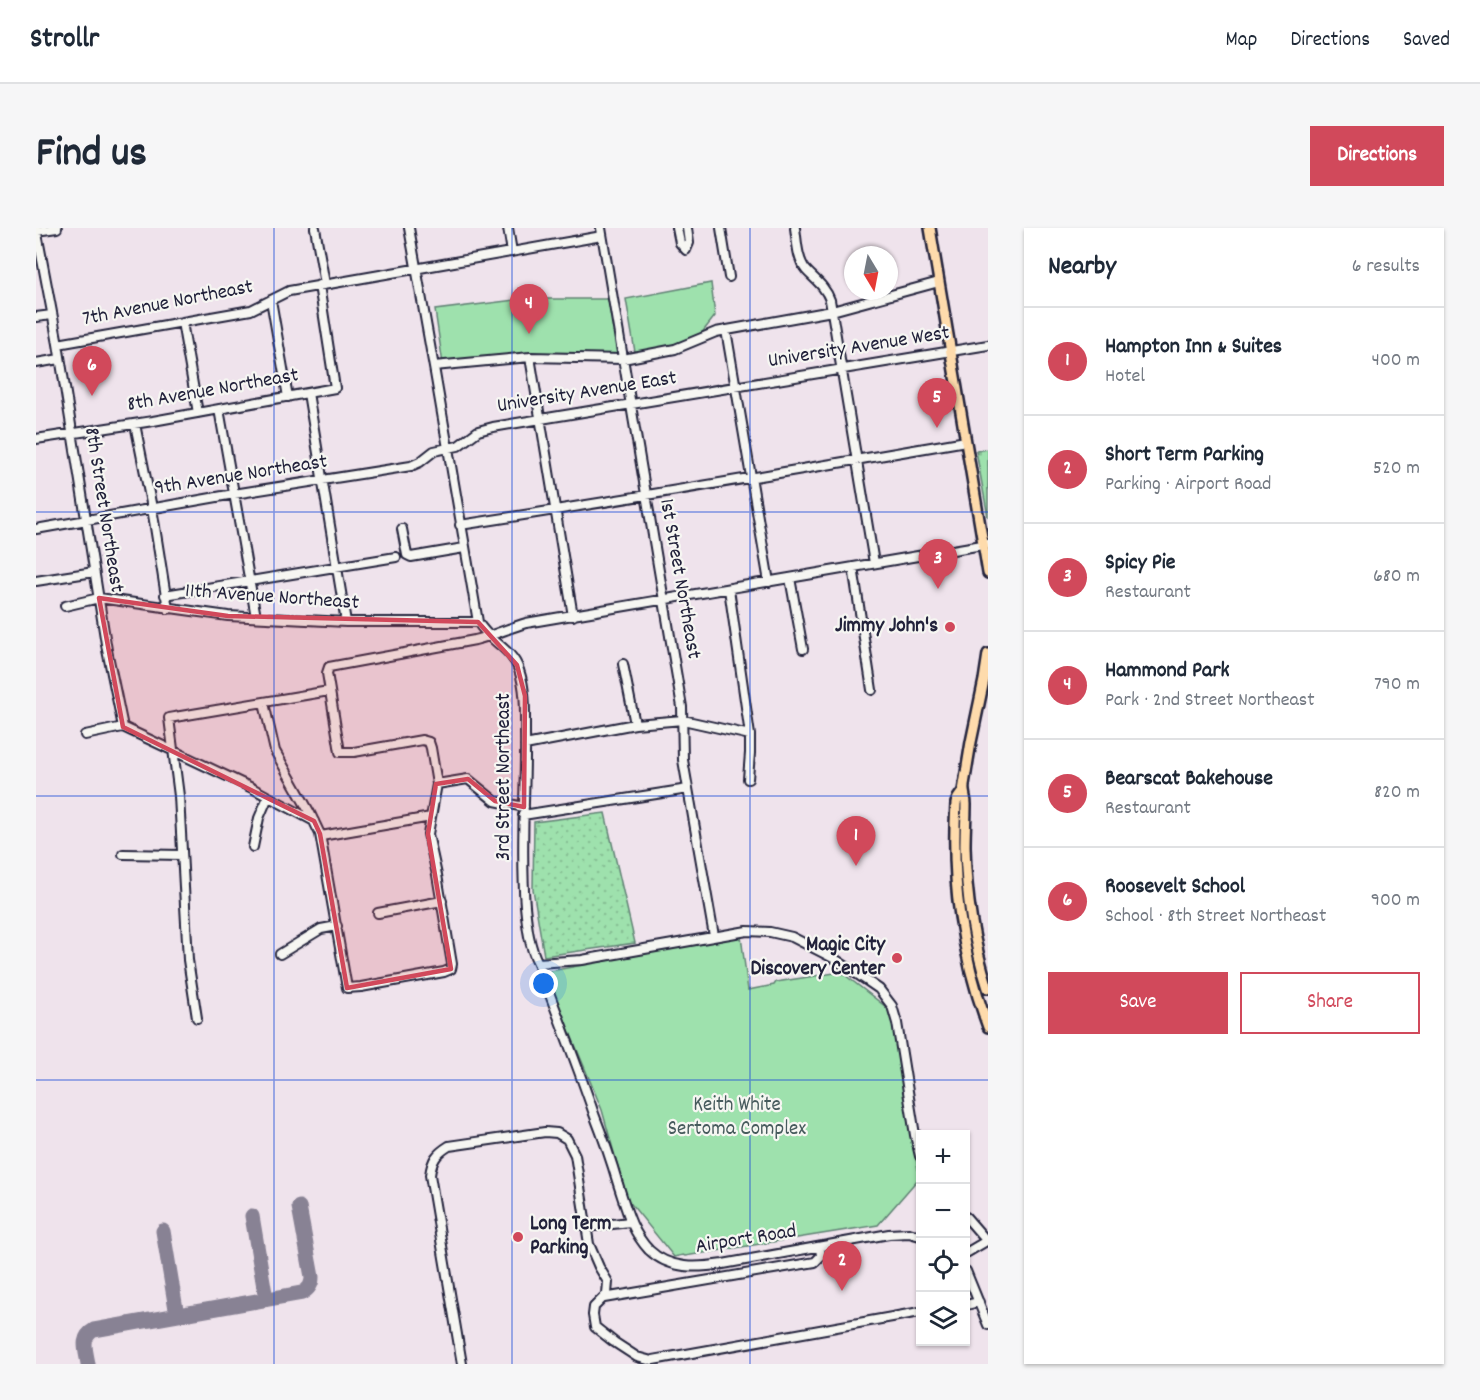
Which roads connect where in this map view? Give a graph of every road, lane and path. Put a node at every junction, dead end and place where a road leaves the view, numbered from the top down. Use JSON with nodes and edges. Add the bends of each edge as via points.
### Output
{"nodes":[{"id":1,"x":57,"y":228,"type":"edge"},
{"id":2,"x":315,"y":228,"type":"edge"},
{"id":3,"x":408,"y":228,"type":"edge"},
{"id":4,"x":508,"y":228,"type":"edge"},
{"id":5,"x":677,"y":228,"type":"edge"},
{"id":6,"x":687,"y":228,"type":"edge"},
{"id":7,"x":721,"y":228,"type":"edge"},
{"id":8,"x":795,"y":228,"type":"edge"},
{"id":9,"x":930,"y":228,"type":"edge"},
{"id":10,"x":36,"y":230,"type":"edge"},
{"id":11,"x":602,"y":232,"type":"edge"},
{"id":12,"x":512,"y":252,"type":"junction"},
{"id":13,"x":416,"y":268,"type":"junction"},
{"id":14,"x":729,"y":277,"type":"dead end"},
{"id":15,"x":939,"y":282,"type":"junction"},
{"id":16,"x":322,"y":285,"type":"junction"},
{"id":17,"x":271,"y":300,"type":"junction"},
{"id":18,"x":832,"y":311,"type":"junction"},
{"id":19,"x":52,"y":315,"type":"junction"},
{"id":20,"x":36,"y":317,"type":"edge"},
{"id":21,"x":182,"y":322,"type":"junction"},
{"id":22,"x":726,"y":330,"type":"junction"},
{"id":23,"x":58,"y":344,"type":"junction"},
{"id":24,"x":988,"y":345,"type":"edge"},
{"id":25,"x":951,"y":351,"type":"junction"},
{"id":26,"x":530,"y":357,"type":"junction"},
{"id":27,"x":60,"y":359,"type":"junction"},
{"id":28,"x":623,"y":359,"type":"junction"},
{"id":29,"x":36,"y":363,"type":"edge"},
{"id":30,"x":434,"y":366,"type":"junction"},
{"id":31,"x":842,"y":370,"type":"junction"},
{"id":32,"x":736,"y":387,"type":"junction"},
{"id":33,"x":308,"y":393,"type":"junction"},
{"id":34,"x":288,"y":397,"type":"junction"},
{"id":35,"x":630,"y":405,"type":"junction"},
{"id":36,"x":219,"y":409,"type":"junction"},
{"id":37,"x":198,"y":413,"type":"junction"},
{"id":38,"x":540,"y":419,"type":"junction"},
{"id":39,"x":135,"y":424,"type":"junction"},
{"id":40,"x":72,"y":433,"type":"junction"},
{"id":41,"x":36,"y":439,"type":"edge"},
{"id":42,"x":966,"y":441,"type":"junction"},
{"id":43,"x":448,"y":448,"type":"junction"},
{"id":44,"x":857,"y":460,"type":"junction"},
{"id":45,"x":752,"y":477,"type":"junction"},
{"id":46,"x":322,"y":481,"type":"junction"},
{"id":47,"x":234,"y":494,"type":"junction"},
{"id":48,"x":646,"y":496,"type":"junction"},
{"id":49,"x":152,"y":508,"type":"junction"},
{"id":50,"x":556,"y":510,"type":"junction"},
{"id":51,"x":86,"y":520,"type":"junction"},
{"id":52,"x":460,"y":525,"type":"junction"},
{"id":53,"x":36,"y":529,"type":"edge"},
{"id":54,"x":402,"y":529,"type":"dead end"},
{"id":55,"x":986,"y":544,"type":"edge"},
{"id":56,"x":464,"y":548,"type":"junction"},
{"id":57,"x":396,"y":557,"type":"dead end"},
{"id":58,"x":874,"y":563,"type":"junction"},
{"id":59,"x":336,"y":566,"type":"junction"},
{"id":60,"x":853,"y":567,"type":"junction"},
{"id":61,"x":94,"y":572,"type":"junction"},
{"id":62,"x":988,"y":573,"type":"edge"},
{"id":63,"x":790,"y":578,"type":"junction"},
{"id":64,"x":36,"y":581,"type":"edge"},
{"id":65,"x":249,"y":581,"type":"junction"},
{"id":66,"x":769,"y":582,"type":"junction"},
{"id":67,"x":729,"y":589,"type":"junction"},
{"id":68,"x":165,"y":595,"type":"junction"},
{"id":69,"x":99,"y":598,"type":"junction"},
{"id":70,"x":664,"y":600,"type":"junction"},
{"id":71,"x":65,"y":606,"type":"dead end"},
{"id":72,"x":168,"y":609,"type":"junction"},
{"id":73,"x":573,"y":616,"type":"junction"},
{"id":74,"x":256,"y":617,"type":"junction"},
{"id":75,"x":346,"y":622,"type":"junction"},
{"id":76,"x":478,"y":622,"type":"junction"},
{"id":77,"x":489,"y":636,"type":"junction"},
{"id":78,"x":803,"y":649,"type":"dead end"},
{"id":79,"x":988,"y":654,"type":"edge"},
{"id":80,"x":623,"y":664,"type":"dead end"},
{"id":81,"x":872,"y":690,"type":"dead end"},
{"id":82,"x":329,"y":691,"type":"junction"},
{"id":83,"x":264,"y":703,"type":"junction"},
{"id":84,"x":683,"y":720,"type":"junction"},
{"id":85,"x":635,"y":724,"type":"junction"},
{"id":86,"x":123,"y":727,"type":"junction"},
{"id":87,"x":85,"y":735,"type":"dead end"},
{"id":88,"x":750,"y":735,"type":"junction"},
{"id":89,"x":525,"y":745,"type":"junction"},
{"id":90,"x":174,"y":751,"type":"junction"},
{"id":91,"x":748,"y":779,"type":"dead end"},
{"id":92,"x":437,"y":784,"type":"junction"},
{"id":93,"x":688,"y":789,"type":"junction"},
{"id":94,"x":963,"y":791,"type":"junction"},
{"id":95,"x":268,"y":797,"type":"junction"},
{"id":96,"x":524,"y":811,"type":"junction"},
{"id":97,"x":431,"y":817,"type":"junction"},
{"id":98,"x":314,"y":821,"type":"junction"},
{"id":99,"x":321,"y":836,"type":"junction"},
{"id":100,"x":253,"y":847,"type":"dead end"},
{"id":101,"x":123,"y":854,"type":"dead end"},
{"id":102,"x":182,"y":855,"type":"junction"},
{"id":103,"x":442,"y":901,"type":"junction"},
{"id":104,"x":378,"y":913,"type":"dead end"},
{"id":105,"x":337,"y":926,"type":"junction"},
{"id":106,"x":714,"y":936,"type":"junction"},
{"id":107,"x":280,"y":954,"type":"dead end"},
{"id":108,"x":538,"y":963,"type":"junction"},
{"id":109,"x":988,"y":988,"type":"edge"},
{"id":110,"x":197,"y":1018,"type":"dead end"},
{"id":111,"x":988,"y":1027,"type":"edge"},
{"id":112,"x":916,"y":1138,"type":"edge"},
{"id":113,"x":970,"y":1221,"type":"edge"},
{"id":114,"x":630,"y":1222,"type":"junction"},
{"id":115,"x":586,"y":1227,"type":"junction"},
{"id":116,"x":916,"y":1235,"type":"edge"},
{"id":117,"x":987,"y":1240,"type":"edge"},
{"id":118,"x":820,"y":1246,"type":"junction"},
{"id":119,"x":970,"y":1251,"type":"edge"},
{"id":120,"x":970,"y":1281,"type":"edge"},
{"id":121,"x":603,"y":1299,"type":"junction"},
{"id":122,"x":979,"y":1302,"type":"junction"},
{"id":123,"x":970,"y":1304,"type":"edge"},
{"id":124,"x":916,"y":1313,"type":"edge"},
{"id":125,"x":988,"y":1325,"type":"edge"},
{"id":126,"x":462,"y":1364,"type":"edge"}],
"edges":[{"from":1,"to":10,"type":"street"},
{"from":2,"to":16,"type":"street"},
{"from":3,"to":13,"type":"street","name":"3rd Street Northeast"},
{"from":4,"to":12,"type":"street"},
{"from":5,"to":6,"type":"street","via":[[686,250]]},
{"from":7,"to":14,"type":"street"},
{"from":8,"to":18,"type":"street","via":[[802,263],[826,291]]},
{"from":9,"to":15,"type":"main road"},
{"from":10,"to":19,"type":"street","name":"8th Street Northeast"},
{"from":11,"to":12,"type":"street","name":"7th Avenue Northeast"},
{"from":11,"to":28,"type":"street","name":"1st Street Northeast"},
{"from":12,"to":13,"type":"street","name":"7th Avenue Northeast"},
{"from":13,"to":16,"type":"street","name":"7th Avenue Northeast"},
{"from":13,"to":30,"type":"street","name":"3rd Street Northeast"},
{"from":15,"to":18,"type":"street"},
{"from":15,"to":25,"type":"main road"},
{"from":16,"to":17,"type":"street","name":"7th Avenue Northeast","via":[[289,291]]},
{"from":16,"to":33,"type":"street","name":"8th Avenue Northeast","via":[[335,388]]},
{"from":17,"to":21,"type":"street","name":"7th Avenue Northeast","via":[[251,310]]},
{"from":17,"to":34,"type":"street"},
{"from":18,"to":22,"type":"street"},
{"from":18,"to":31,"type":"street"},
{"from":19,"to":20,"type":"street"},
{"from":19,"to":23,"type":"street","name":"8th Street Northeast"},
{"from":21,"to":23,"type":"street","name":"7th Avenue Northeast"},
{"from":21,"to":37,"type":"street"},
{"from":22,"to":28,"type":"street","via":[[675,350]]},
{"from":22,"to":32,"type":"street"},
{"from":23,"to":27,"type":"street","name":"8th Street Northeast"},
{"from":24,"to":25,"type":"street","name":"University Avenue West"},
{"from":25,"to":31,"type":"street","name":"University Avenue West"},
{"from":25,"to":42,"type":"main road"},
{"from":26,"to":28,"type":"street"},
{"from":26,"to":30,"type":"street"},
{"from":26,"to":38,"type":"street"},
{"from":27,"to":29,"type":"street"},
{"from":27,"to":40,"type":"street","name":"8th Street Northeast"},
{"from":28,"to":35,"type":"street","name":"1st Street Northeast"},
{"from":30,"to":43,"type":"street","name":"3rd Street Northeast"},
{"from":31,"to":32,"type":"street","name":"University Avenue West"},
{"from":31,"to":44,"type":"street"},
{"from":32,"to":35,"type":"street","name":"University Avenue East"},
{"from":32,"to":45,"type":"street"},
{"from":33,"to":34,"type":"street","name":"8th Avenue Northeast"},
{"from":33,"to":46,"type":"street"},
{"from":34,"to":36,"type":"street","name":"8th Avenue Northeast"},
{"from":35,"to":38,"type":"street","name":"University Avenue East"},
{"from":35,"to":48,"type":"street","name":"1st Street Northeast"},
{"from":36,"to":37,"type":"street","name":"8th Avenue Northeast"},
{"from":36,"to":47,"type":"street"},
{"from":37,"to":39,"type":"street","name":"8th Avenue Northeast"},
{"from":38,"to":43,"type":"street","name":"University Avenue East","via":[[485,428]]},
{"from":38,"to":50,"type":"street"},
{"from":39,"to":40,"type":"street","name":"8th Avenue Northeast"},
{"from":39,"to":49,"type":"street"},
{"from":40,"to":41,"type":"street","name":"8th Avenue Northeast"},
{"from":40,"to":51,"type":"street","name":"8th Street Northeast"},
{"from":42,"to":44,"type":"street"},
{"from":42,"to":55,"type":"main road"},
{"from":43,"to":46,"type":"street","name":"9th Avenue Northeast","via":[[434,451],[411,466]]},
{"from":43,"to":52,"type":"street","name":"3rd Street Northeast"},
{"from":44,"to":45,"type":"street"},
{"from":44,"to":58,"type":"street"},
{"from":45,"to":48,"type":"street"},
{"from":45,"to":66,"type":"street"},
{"from":46,"to":47,"type":"street","name":"9th Avenue Northeast"},
{"from":46,"to":59,"type":"street"},
{"from":47,"to":49,"type":"street","name":"9th Avenue Northeast"},
{"from":47,"to":65,"type":"street"},
{"from":48,"to":50,"type":"street"},
{"from":48,"to":70,"type":"street","name":"1st Street Northeast"},
{"from":49,"to":51,"type":"street","name":"9th Avenue Northeast"},
{"from":49,"to":68,"type":"street"},
{"from":50,"to":52,"type":"street"},
{"from":50,"to":73,"type":"street"},
{"from":51,"to":53,"type":"street","name":"9th Avenue Northeast"},
{"from":51,"to":61,"type":"street","name":"8th Street Northeast"},
{"from":52,"to":56,"type":"street","name":"3rd Street Northeast"},
{"from":54,"to":56,"type":"street","via":[[407,555],[411,557]]},
{"from":55,"to":58,"type":"street"},
{"from":55,"to":62,"type":"main road"},
{"from":56,"to":76,"type":"street","name":"3rd Street Northeast"},
{"from":57,"to":59,"type":"street"},
{"from":58,"to":60,"type":"street"},
{"from":59,"to":65,"type":"street"},
{"from":59,"to":75,"type":"street"},
{"from":60,"to":63,"type":"street"},
{"from":60,"to":81,"type":"street"},
{"from":61,"to":64,"type":"street"},
{"from":61,"to":69,"type":"street","name":"8th Street Northeast"},
{"from":63,"to":66,"type":"street"},
{"from":63,"to":78,"type":"street"},
{"from":65,"to":68,"type":"street"},
{"from":65,"to":74,"type":"street"},
{"from":66,"to":67,"type":"street"},
{"from":67,"to":70,"type":"street"},
{"from":67,"to":88,"type":"street"},
{"from":68,"to":72,"type":"street"},
{"from":69,"to":71,"type":"street","name":"11th Avenue Northeast"},
{"from":69,"to":72,"type":"street","name":"11th Avenue Northeast"},
{"from":69,"to":86,"type":"street","name":"8th Street Northeast"},
{"from":70,"to":73,"type":"street"},
{"from":70,"to":84,"type":"street","name":"1st Street Northeast"},
{"from":72,"to":74,"type":"street","name":"11th Avenue Northeast"},
{"from":73,"to":77,"type":"street","via":[[526,623]]},
{"from":74,"to":75,"type":"street","name":"11th Avenue Northeast"},
{"from":75,"to":76,"type":"street","name":"11th Avenue Northeast"},
{"from":76,"to":77,"type":"street","name":"3rd Street Northeast"},
{"from":77,"to":82,"type":"street","via":[[329,667]]},
{"from":77,"to":89,"type":"street","name":"3rd Street Northeast","via":[[511,655],[520,672],[525,696]]},
{"from":79,"to":94,"type":"main road"},
{"from":80,"to":85,"type":"street"},
{"from":82,"to":83,"type":"street"},
{"from":82,"to":92,"type":"street","via":[[340,752],[429,742]]},
{"from":83,"to":90,"type":"street","via":[[169,718]]},
{"from":83,"to":98,"type":"street","via":[[275,751]]},
{"from":84,"to":85,"type":"street"},
{"from":84,"to":88,"type":"street"},
{"from":84,"to":93,"type":"street","name":"1st Street Northeast"},
{"from":85,"to":89,"type":"street"},
{"from":86,"to":87,"type":"street"},
{"from":86,"to":90,"type":"street"},
{"from":88,"to":91,"type":"street"},
{"from":89,"to":96,"type":"street","name":"3rd Street Northeast"},
{"from":90,"to":95,"type":"street"},
{"from":90,"to":102,"type":"street"},
{"from":92,"to":96,"type":"street","via":[[468,779],[495,801]]},
{"from":92,"to":97,"type":"street"},
{"from":93,"to":96,"type":"street"},
{"from":93,"to":106,"type":"street","name":"1st Street Northeast"},
{"from":94,"to":109,"type":"main road","via":[[967,802],[968,893]]},
{"from":94,"to":111,"type":"main road","via":[[958,798],[955,824],[958,903],[968,963]]},
{"from":95,"to":98,"type":"street"},
{"from":95,"to":100,"type":"street"},
{"from":96,"to":108,"type":"street","name":"3rd Street Northeast","via":[[526,919]]},
{"from":97,"to":99,"type":"street"},
{"from":97,"to":103,"type":"street","via":[[428,834]]},
{"from":98,"to":99,"type":"street"},
{"from":99,"to":105,"type":"street"},
{"from":101,"to":102,"type":"street"},
{"from":102,"to":110,"type":"street","via":[[188,960]]},
{"from":103,"to":104,"type":"street"},
{"from":103,"to":105,"type":"street","via":[[452,964],[444,972],[347,988]]},
{"from":105,"to":107,"type":"street","via":[[321,928]]},
{"from":106,"to":108,"type":"street","via":[[582,960]]},
{"from":106,"to":112,"type":"street","via":[[747,931],[792,937],[879,989],[892,1006],[897,1023]]},
{"from":108,"to":114,"type":"street","name":"3rd Street Northeast"},
{"from":113,"to":117,"type":"street"},
{"from":114,"to":115,"type":"street"},
{"from":114,"to":118,"type":"street","name":"Airport Road","via":[[655,1254],[690,1267]]},
{"from":115,"to":121,"type":"street","via":[[589,1244],[608,1282]]},
{"from":115,"to":126,"type":"street","via":[[575,1155],[567,1139],[557,1132],[450,1146],[441,1151],[431,1164],[430,1175]]},
{"from":116,"to":118,"type":"street","name":"Airport Road","via":[[889,1234]]},
{"from":117,"to":119,"type":"street"},
{"from":118,"to":121,"type":"street","via":[[821,1257],[815,1262]]},
{"from":120,"to":122,"type":"street"},
{"from":121,"to":124,"type":"street","via":[[594,1307],[595,1327],[637,1357],[650,1360]]},
{"from":122,"to":123,"type":"street"},
{"from":122,"to":125,"type":"street"}]}
